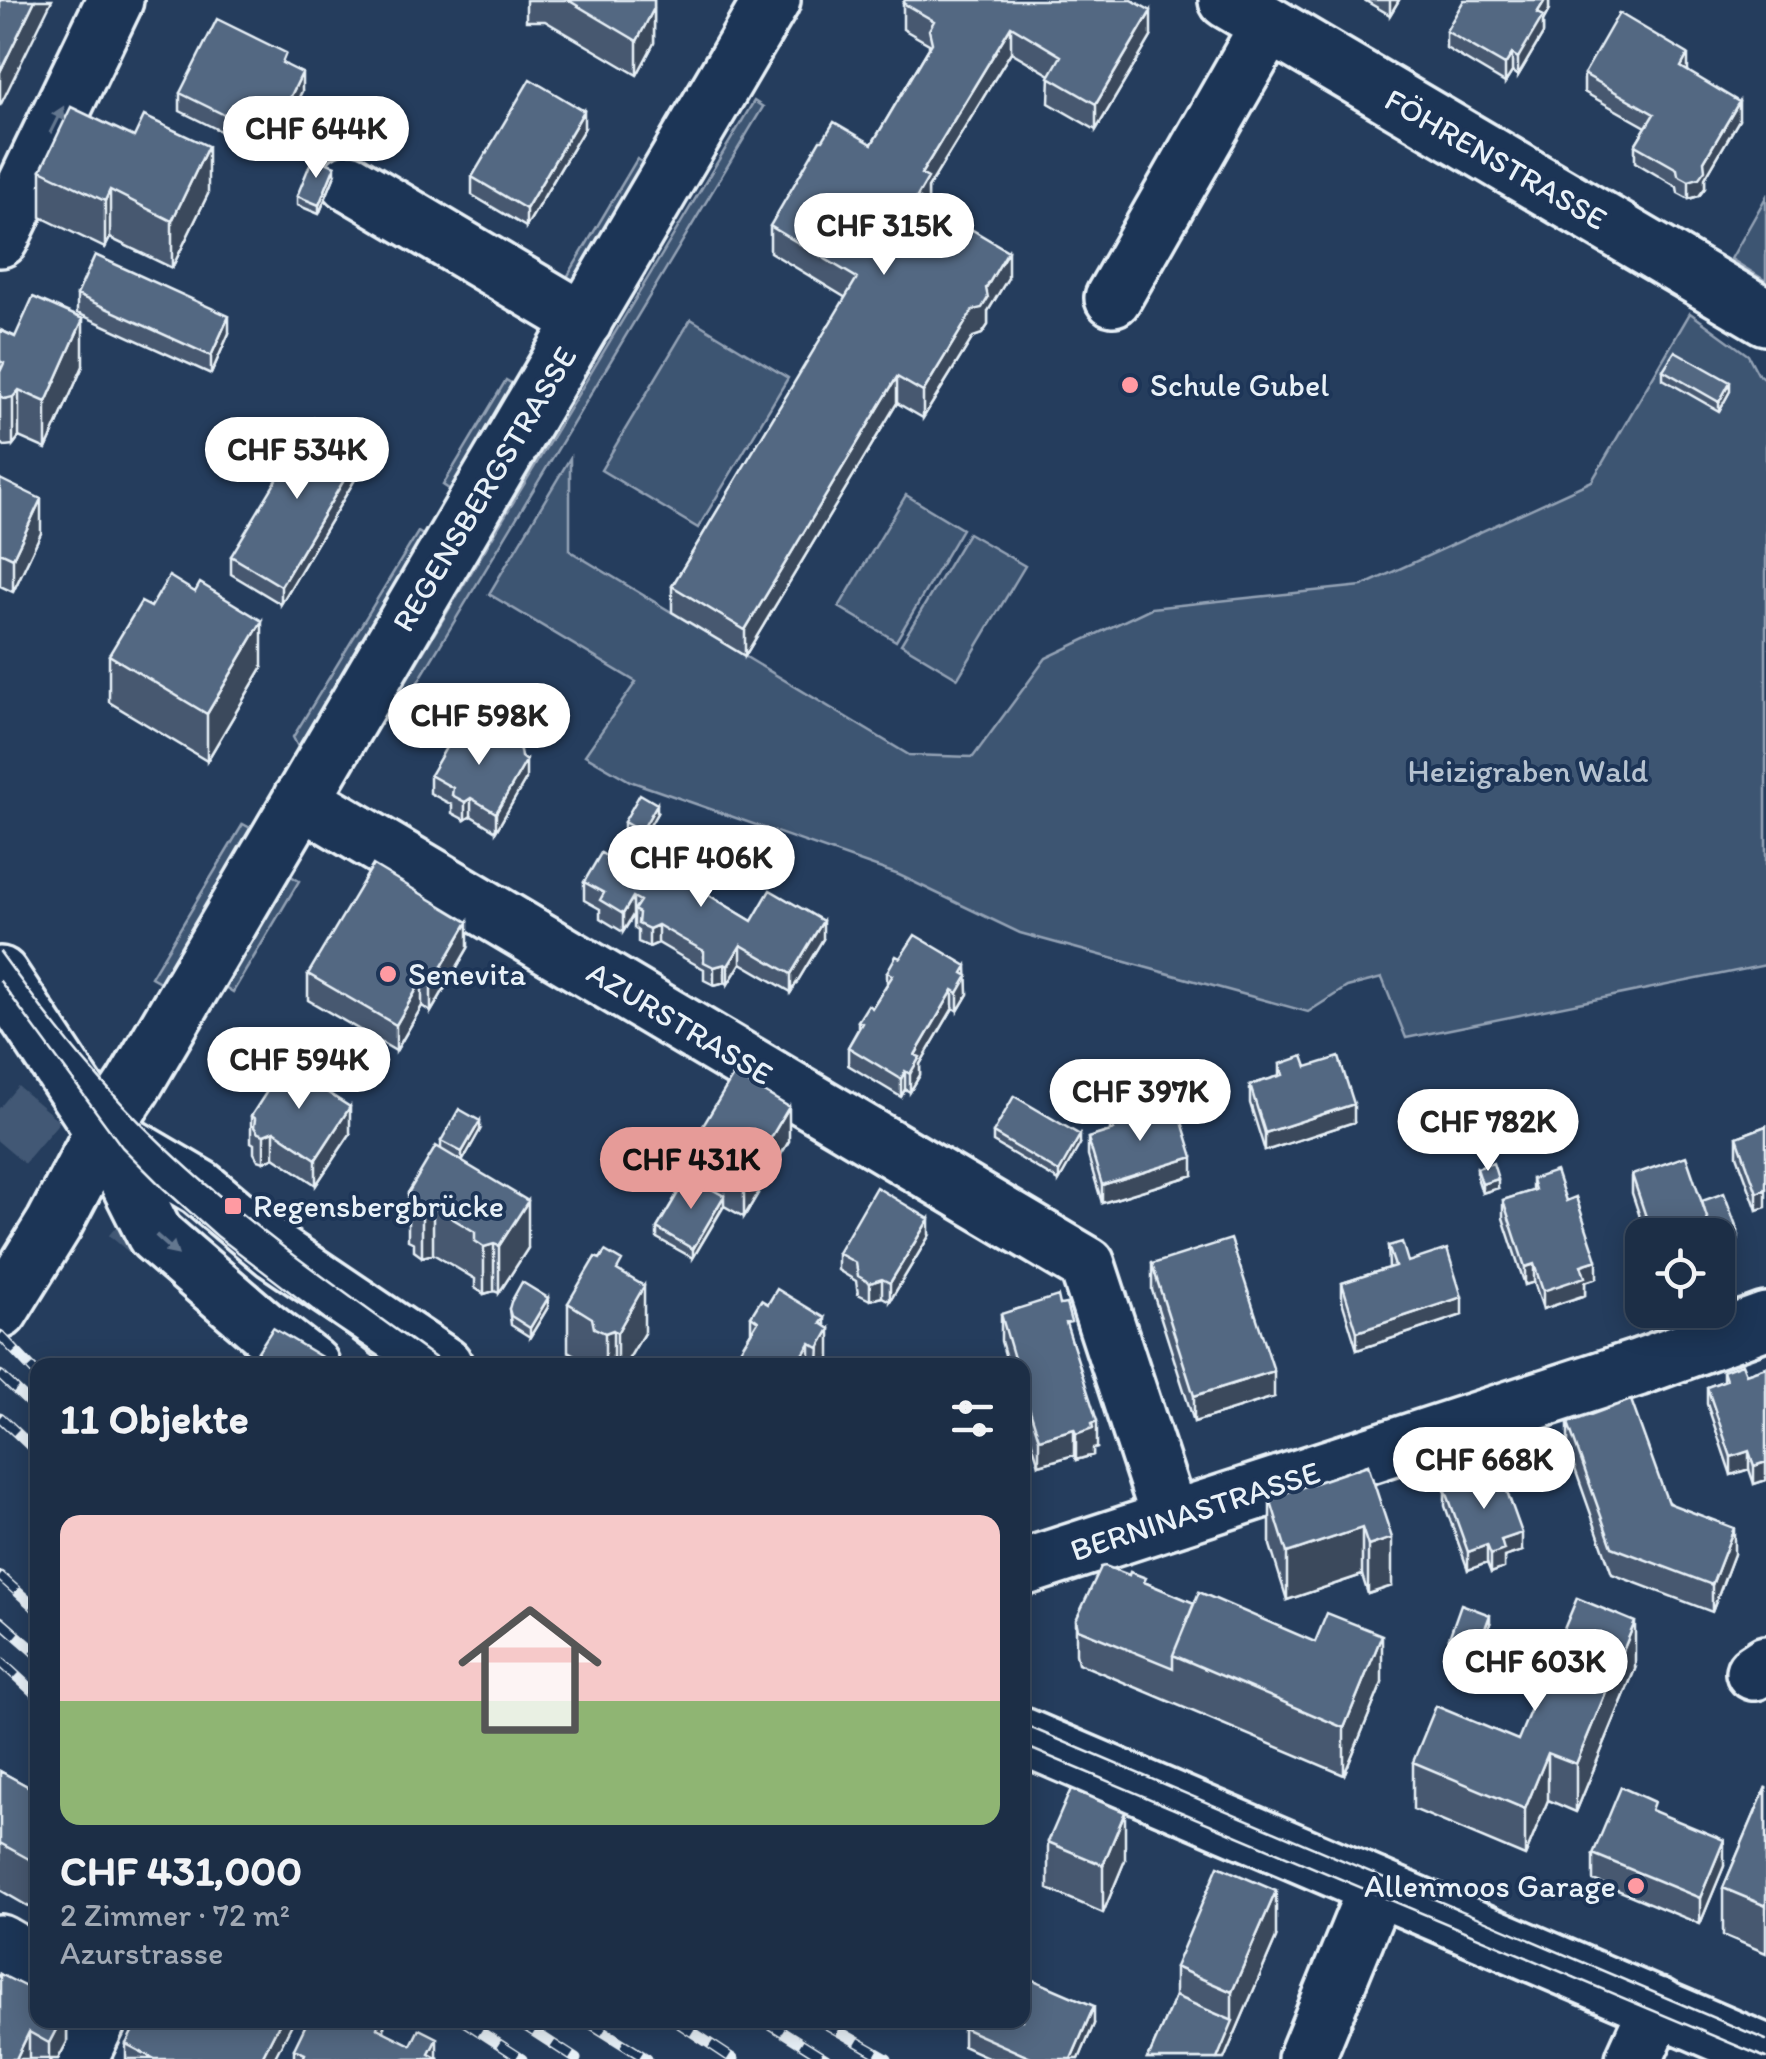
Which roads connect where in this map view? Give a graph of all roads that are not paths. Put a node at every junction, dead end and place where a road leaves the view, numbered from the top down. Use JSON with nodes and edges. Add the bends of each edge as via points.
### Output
{"nodes":[{"id":1,"x":115,"y":0,"type":"edge"},
{"id":2,"x":764,"y":3,"type":"edge"},
{"id":3,"x":1248,"y":13,"type":"edge"},
{"id":4,"x":349,"y":182,"type":"dead end"},
{"id":5,"x":12,"y":183,"type":"edge"},
{"id":6,"x":0,"y":239,"type":"edge"},
{"id":7,"x":1114,"y":298,"type":"dead end"},
{"id":8,"x":1766,"y":317,"type":"edge"},
{"id":9,"x":584,"y":321,"type":"junction"},
{"id":10,"x":300,"y":799,"type":"junction"},
{"id":11,"x":0,"y":975,"type":"edge"},
{"id":12,"x":103,"y":1130,"type":"junction"},
{"id":13,"x":3,"y":1306,"type":"edge"},
{"id":14,"x":1766,"y":1321,"type":"edge"},
{"id":15,"x":302,"y":1358,"type":"edge"},
{"id":16,"x":380,"y":1358,"type":"edge"},
{"id":17,"x":434,"y":1358,"type":"edge"},
{"id":18,"x":1170,"y":1519,"type":"junction"},
{"id":19,"x":1030,"y":1565,"type":"edge"},
{"id":20,"x":1030,"y":1739,"type":"edge"},
{"id":21,"x":1376,"y":1888,"type":"junction"},
{"id":22,"x":0,"y":1943,"type":"edge"},
{"id":23,"x":30,"y":1960,"type":"edge"},
{"id":24,"x":1658,"y":2006,"type":"junction"},
{"id":25,"x":94,"y":2028,"type":"edge"},
{"id":26,"x":1766,"y":2053,"type":"edge"},
{"id":27,"x":78,"y":2059,"type":"edge"},
{"id":28,"x":1306,"y":2059,"type":"edge"},
{"id":29,"x":1634,"y":2059,"type":"edge"}],
"edges":[{"from":5,"to":1,"type":"street","one_way":true},
{"from":2,"to":9,"type":"street","name":"REGENSBERGSTRASSE"},
{"from":3,"to":7,"type":"street"},
{"from":3,"to":8,"type":"street","name":"FÖHRENSTRASSE"},
{"from":4,"to":9,"type":"street"},
{"from":5,"to":6,"type":"street"},
{"from":9,"to":10,"type":"street","name":"REGENSBERGSTRASSE"},
{"from":10,"to":12,"type":"street","name":"REGENSBERGSTRASSE"},
{"from":10,"to":18,"type":"street","name":"AZURSTRASSE","via":[[1087,1266]]},
{"from":11,"to":12,"type":"street"},
{"from":12,"to":13,"type":"street"},
{"from":12,"to":15,"type":"street","one_way":true,"via":[[155,1234]]},
{"from":12,"to":16,"type":"street","via":[[182,1207]]},
{"from":12,"to":17,"type":"street","via":[[200,1188],[276,1251]]},
{"from":14,"to":18,"type":"street","name":"BERNINASTRASSE"},
{"from":18,"to":19,"type":"street","name":"BERNINASTRASSE"},
{"from":20,"to":21,"type":"street"},
{"from":21,"to":24,"type":"street"},
{"from":21,"to":28,"type":"street"},
{"from":22,"to":23,"type":"street"},
{"from":24,"to":26,"type":"street"},
{"from":24,"to":29,"type":"street"},
{"from":25,"to":27,"type":"street"}]}
